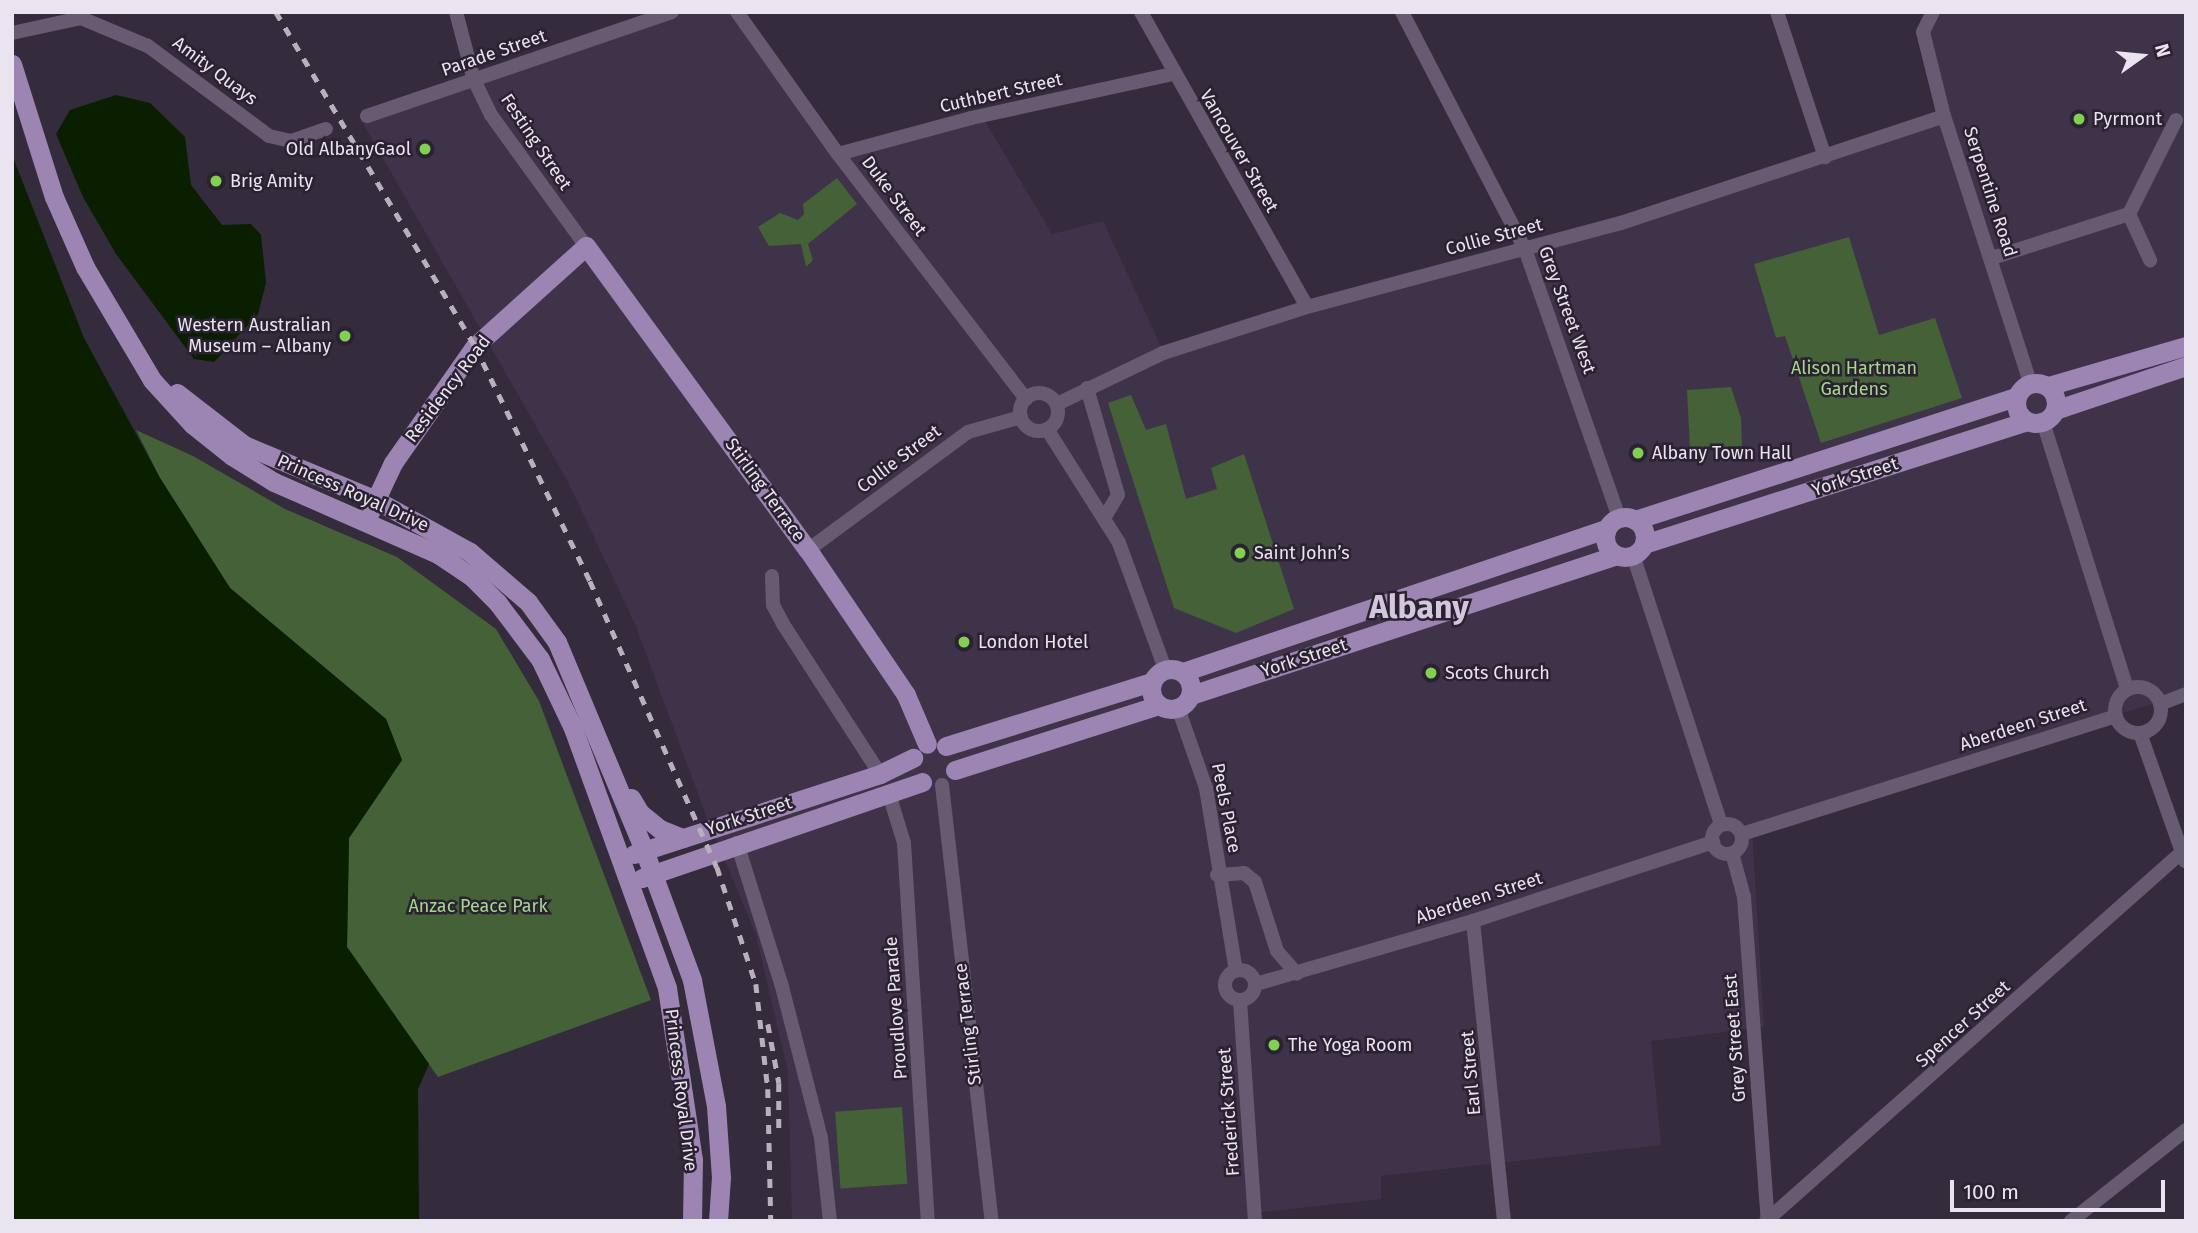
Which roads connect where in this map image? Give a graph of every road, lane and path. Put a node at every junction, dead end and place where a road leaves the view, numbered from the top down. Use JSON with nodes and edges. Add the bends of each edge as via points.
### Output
{"nodes":[{"id":1,"x":456,"y":12,"type":"edge"},
{"id":2,"x":672,"y":12,"type":"edge"},
{"id":3,"x":737,"y":12,"type":"edge"},
{"id":4,"x":1141,"y":12,"type":"edge"},
{"id":5,"x":1402,"y":12,"type":"edge"},
{"id":6,"x":1777,"y":12,"type":"edge"},
{"id":7,"x":1933,"y":12,"type":"edge"},
{"id":8,"x":80,"y":15,"type":"edge"},
{"id":9,"x":12,"y":33,"type":"edge"},
{"id":10,"x":12,"y":64,"type":"edge"},
{"id":11,"x":1173,"y":74,"type":"junction"},
{"id":12,"x":474,"y":80,"type":"junction"},
{"id":13,"x":367,"y":116,"type":"dead end"},
{"id":14,"x":1944,"y":116,"type":"junction"},
{"id":15,"x":2176,"y":120,"type":"dead end"},
{"id":16,"x":326,"y":130,"type":"dead end"},
{"id":17,"x":838,"y":155,"type":"junction"},
{"id":18,"x":1825,"y":157,"type":"junction"},
{"id":19,"x":2129,"y":214,"type":"junction"},
{"id":20,"x":586,"y":246,"type":"junction"},
{"id":21,"x":1525,"y":249,"type":"junction"},
{"id":22,"x":1992,"y":258,"type":"junction"},
{"id":23,"x":2150,"y":260,"type":"dead end"},
{"id":24,"x":1307,"y":307,"type":"junction"},
{"id":25,"x":116,"y":320,"type":"junction"},
{"id":26,"x":2186,"y":346,"type":"edge"},
{"id":27,"x":2186,"y":366,"type":"edge"},
{"id":28,"x":1087,"y":388,"type":"junction"},
{"id":29,"x":2031,"y":389,"type":"junction"},
{"id":30,"x":1026,"y":399,"type":"junction"},
{"id":31,"x":1057,"y":404,"type":"junction"},
{"id":32,"x":1021,"y":417,"type":"junction"},
{"id":33,"x":2041,"y":417,"type":"junction"},
{"id":34,"x":1047,"y":429,"type":"junction"},
{"id":35,"x":376,"y":500,"type":"junction"},
{"id":36,"x":1104,"y":518,"type":"junction"},
{"id":37,"x":365,"y":522,"type":"junction"},
{"id":38,"x":1620,"y":522,"type":"junction"},
{"id":39,"x":808,"y":550,"type":"junction"},
{"id":40,"x":1631,"y":551,"type":"junction"},
{"id":41,"x":772,"y":576,"type":"dead end"},
{"id":42,"x":1166,"y":674,"type":"junction"},
{"id":43,"x":2127,"y":689,"type":"junction"},
{"id":44,"x":2186,"y":694,"type":"edge"},
{"id":45,"x":1176,"y":703,"type":"junction"},
{"id":46,"x":2160,"y":704,"type":"junction"},
{"id":47,"x":589,"y":713,"type":"junction"},
{"id":48,"x":2116,"y":716,"type":"junction"},
{"id":49,"x":2140,"y":733,"type":"junction"},
{"id":50,"x":929,"y":749,"type":"junction"},
{"id":51,"x":880,"y":774,"type":"junction"},
{"id":52,"x":940,"y":779,"type":"junction"},
{"id":53,"x":889,"y":794,"type":"junction"},
{"id":54,"x":730,"y":822,"type":"junction"},
{"id":55,"x":1721,"y":824,"type":"junction"},
{"id":56,"x":1742,"y":834,"type":"junction"},
{"id":57,"x":682,"y":838,"type":"junction"},
{"id":58,"x":1713,"y":842,"type":"junction"},
{"id":59,"x":737,"y":844,"type":"junction"},
{"id":60,"x":644,"y":850,"type":"junction"},
{"id":61,"x":1732,"y":853,"type":"junction"},
{"id":62,"x":2184,"y":857,"type":"edge"},
{"id":63,"x":624,"y":859,"type":"junction"},
{"id":64,"x":691,"y":859,"type":"junction"},
{"id":65,"x":653,"y":874,"type":"junction"},
{"id":66,"x":1217,"y":876,"type":"junction"},
{"id":67,"x":631,"y":881,"type":"junction"},
{"id":68,"x":670,"y":918,"type":"junction"},
{"id":69,"x":1473,"y":921,"type":"junction"},
{"id":70,"x":1236,"y":971,"type":"junction"},
{"id":71,"x":1297,"y":974,"type":"junction"},
{"id":72,"x":1256,"y":984,"type":"junction"},
{"id":73,"x":1240,"y":1001,"type":"junction"},
{"id":74,"x":2186,"y":1130,"type":"edge"},
{"id":75,"x":2077,"y":1218,"type":"edge"},
{"id":76,"x":1768,"y":1220,"type":"edge"},
{"id":77,"x":692,"y":1221,"type":"edge"},
{"id":78,"x":718,"y":1221,"type":"edge"},
{"id":79,"x":830,"y":1221,"type":"edge"},
{"id":80,"x":928,"y":1221,"type":"edge"},
{"id":81,"x":992,"y":1221,"type":"edge"},
{"id":82,"x":1255,"y":1221,"type":"edge"},
{"id":83,"x":1504,"y":1221,"type":"edge"}],
"edges":[{"from":1,"to":12,"type":"street","name":"Festing Street"},
{"from":2,"to":12,"type":"street","name":"Parade Street"},
{"from":3,"to":17,"type":"street","name":"Duke Street"},
{"from":4,"to":11,"type":"street","name":"Vancouver Street"},
{"from":5,"to":21,"type":"street","name":"Grey Street West"},
{"from":6,"to":18,"type":"street"},
{"from":7,"to":14,"type":"street","name":"Serpentine Road","via":[[1923,33]]},
{"from":8,"to":9,"type":"street","name":"Amity Quays"},
{"from":8,"to":16,"type":"street","name":"Amity Quays","via":[[148,46],[269,136],[291,141]]},
{"from":10,"to":25,"type":"main road","name":"Princess Royal Drive","via":[[54,197],[85,267]]},
{"from":11,"to":17,"type":"street","name":"Cuthbert Street","via":[[971,118]]},
{"from":11,"to":24,"type":"street","name":"Vancouver Street"},
{"from":12,"to":13,"type":"street","name":"Parade Street"},
{"from":12,"to":20,"type":"street","name":"Festing Street","via":[[491,115]]},
{"from":14,"to":18,"type":"street","name":"Collie Street"},
{"from":14,"to":22,"type":"street","name":"Serpentine Road"},
{"from":15,"to":19,"type":"street"},
{"from":17,"to":30,"type":"street","name":"Duke Street"},
{"from":18,"to":21,"type":"street","name":"Collie Street"},
{"from":19,"to":22,"type":"street"},
{"from":19,"to":23,"type":"street"},
{"from":20,"to":35,"type":"main road","name":"Residency Road","via":[[475,346],[393,463]]},
{"from":20,"to":39,"type":"main road","name":"Stirling Terrace"},
{"from":21,"to":24,"type":"street","name":"Collie Street"},
{"from":21,"to":38,"type":"street","name":"Grey Street West"},
{"from":22,"to":29,"type":"street","name":"Serpentine Road"},
{"from":24,"to":28,"type":"street","name":"Collie Street","via":[[1163,353]]},
{"from":25,"to":35,"type":"main road","name":"Princess Royal Drive","via":[[174,390],[244,445]]},
{"from":25,"to":37,"type":"main road","name":"Princess Royal Drive","via":[[152,380],[192,424],[274,482]]},
{"from":26,"to":29,"type":"main road","name":"York Street"},
{"from":27,"to":33,"type":"main road","name":"York Street"},
{"from":28,"to":31,"type":"street","name":"Collie Street"},
{"from":28,"to":36,"type":"street","via":[[1118,495]]},
{"from":29,"to":33,"type":"main road","via":[[2017,411]]},
{"from":29,"to":33,"type":"main road","via":[[2056,397]]},
{"from":29,"to":38,"type":"main road","name":"York Street"},
{"from":30,"to":31,"type":"street","via":[[1044,394]]},
{"from":30,"to":32,"type":"street"},
{"from":31,"to":34,"type":"street","via":[[1058,417]]},
{"from":32,"to":34,"type":"street","via":[[1034,430]]},
{"from":32,"to":39,"type":"street","name":"Collie Street","via":[[968,432]]},
{"from":33,"to":40,"type":"main road","name":"York Street"},
{"from":33,"to":43,"type":"street"},
{"from":34,"to":36,"type":"street"},
{"from":35,"to":37,"type":"main road","name":"Residency Road"},
{"from":35,"to":47,"type":"main road","name":"Princess Royal Drive","via":[[470,552],[528,602],[557,642]]},
{"from":36,"to":42,"type":"street","via":[[1127,561]]},
{"from":37,"to":63,"type":"main road","name":"Princess Royal Drive","via":[[438,554],[471,576],[518,629],[554,684]]},
{"from":38,"to":40,"type":"main road","via":[[1644,530]]},
{"from":38,"to":40,"type":"main road","via":[[1606,544]]},
{"from":38,"to":42,"type":"main road","name":"York Street"},
{"from":39,"to":50,"type":"main road","name":"Stirling Terrace","via":[[906,695]]},
{"from":40,"to":45,"type":"main road","name":"York Street"},
{"from":40,"to":55,"type":"street"},
{"from":41,"to":51,"type":"street","via":[[773,605],[783,624]]},
{"from":42,"to":45,"type":"main road","via":[[1152,695]]},
{"from":42,"to":45,"type":"main road","via":[[1191,682]]},
{"from":42,"to":50,"type":"main road","name":"York Street"},
{"from":43,"to":46,"type":"street","via":[[2144,687]]},
{"from":43,"to":48,"type":"street","via":[[2117,701]]},
{"from":44,"to":46,"type":"street"},
{"from":45,"to":52,"type":"main road","name":"York Street"},
{"from":45,"to":66,"type":"street","name":"Peels Place","via":[[1206,788]]},
{"from":46,"to":49,"type":"street","via":[[2154,726]]},
{"from":47,"to":57,"type":"main road","via":[[640,813]]},
{"from":47,"to":60,"type":"main road","name":"Princess Royal Drive"},
{"from":48,"to":49,"type":"street","via":[[2125,728]]},
{"from":48,"to":56,"type":"street","name":"Aberdeen Street"},
{"from":49,"to":62,"type":"street"},
{"from":50,"to":51,"type":"main road","name":"York Street"},
{"from":50,"to":52,"type":"main road","via":[[955,757]]},
{"from":50,"to":52,"type":"main road","via":[[914,772]]},
{"from":51,"to":53,"type":"main road"},
{"from":51,"to":54,"type":"main road","name":"York Street"},
{"from":52,"to":53,"type":"main road","name":"York Street"},
{"from":52,"to":81,"type":"street","name":"Stirling Terrace"},
{"from":53,"to":59,"type":"main road","name":"York Street"},
{"from":53,"to":80,"type":"street","name":"Proudlove Parade","via":[[904,843]]},
{"from":54,"to":57,"type":"main road","name":"York Street"},
{"from":54,"to":59,"type":"main road"},
{"from":55,"to":56,"type":"street","via":[[1731,824]]},
{"from":55,"to":58,"type":"street"},
{"from":56,"to":61,"type":"street","via":[[1740,848]]},
{"from":57,"to":60,"type":"main road","name":"York Street"},
{"from":58,"to":61,"type":"street","via":[[1718,850]]},
{"from":58,"to":69,"type":"street","name":"Aberdeen Street"},
{"from":59,"to":64,"type":"main road","name":"York Street"},
{"from":59,"to":79,"type":"street","via":[[821,1138]]},
{"from":60,"to":63,"type":"main road","name":"York Street"},
{"from":60,"to":65,"type":"main road","name":"Princess Royal Drive"},
{"from":61,"to":76,"type":"street","name":"Grey Street East","via":[[1744,897]]},
{"from":62,"to":76,"type":"street","name":"Spencer Street"},
{"from":63,"to":67,"type":"main road","name":"Princess Royal Drive"},
{"from":64,"to":65,"type":"main road"},
{"from":64,"to":68,"type":"main road","via":[[666,890]]},
{"from":65,"to":67,"type":"main road"},
{"from":65,"to":68,"type":"main road","name":"Princess Royal Drive"},
{"from":66,"to":70,"type":"street","name":"Peels Place"},
{"from":66,"to":71,"type":"street","name":"Peels Place","via":[[1244,873],[1255,882],[1277,951]]},
{"from":67,"to":77,"type":"main road","name":"Princess Royal Drive","via":[[667,988],[680,1046],[693,1158]]},
{"from":68,"to":78,"type":"main road","name":"Princess Royal Drive","via":[[692,980],[716,1106],[721,1177]]},
{"from":69,"to":71,"type":"street","name":"Aberdeen Street"},
{"from":69,"to":83,"type":"street","name":"Earl Street"},
{"from":70,"to":72,"type":"street","via":[[1249,973]]},
{"from":70,"to":73,"type":"street","via":[[1225,988],[1230,997]]},
{"from":71,"to":72,"type":"street","name":"Aberdeen Street"},
{"from":72,"to":73,"type":"street","via":[[1253,994]]},
{"from":73,"to":82,"type":"street","name":"Frederick Street"},
{"from":74,"to":75,"type":"street"}]}
